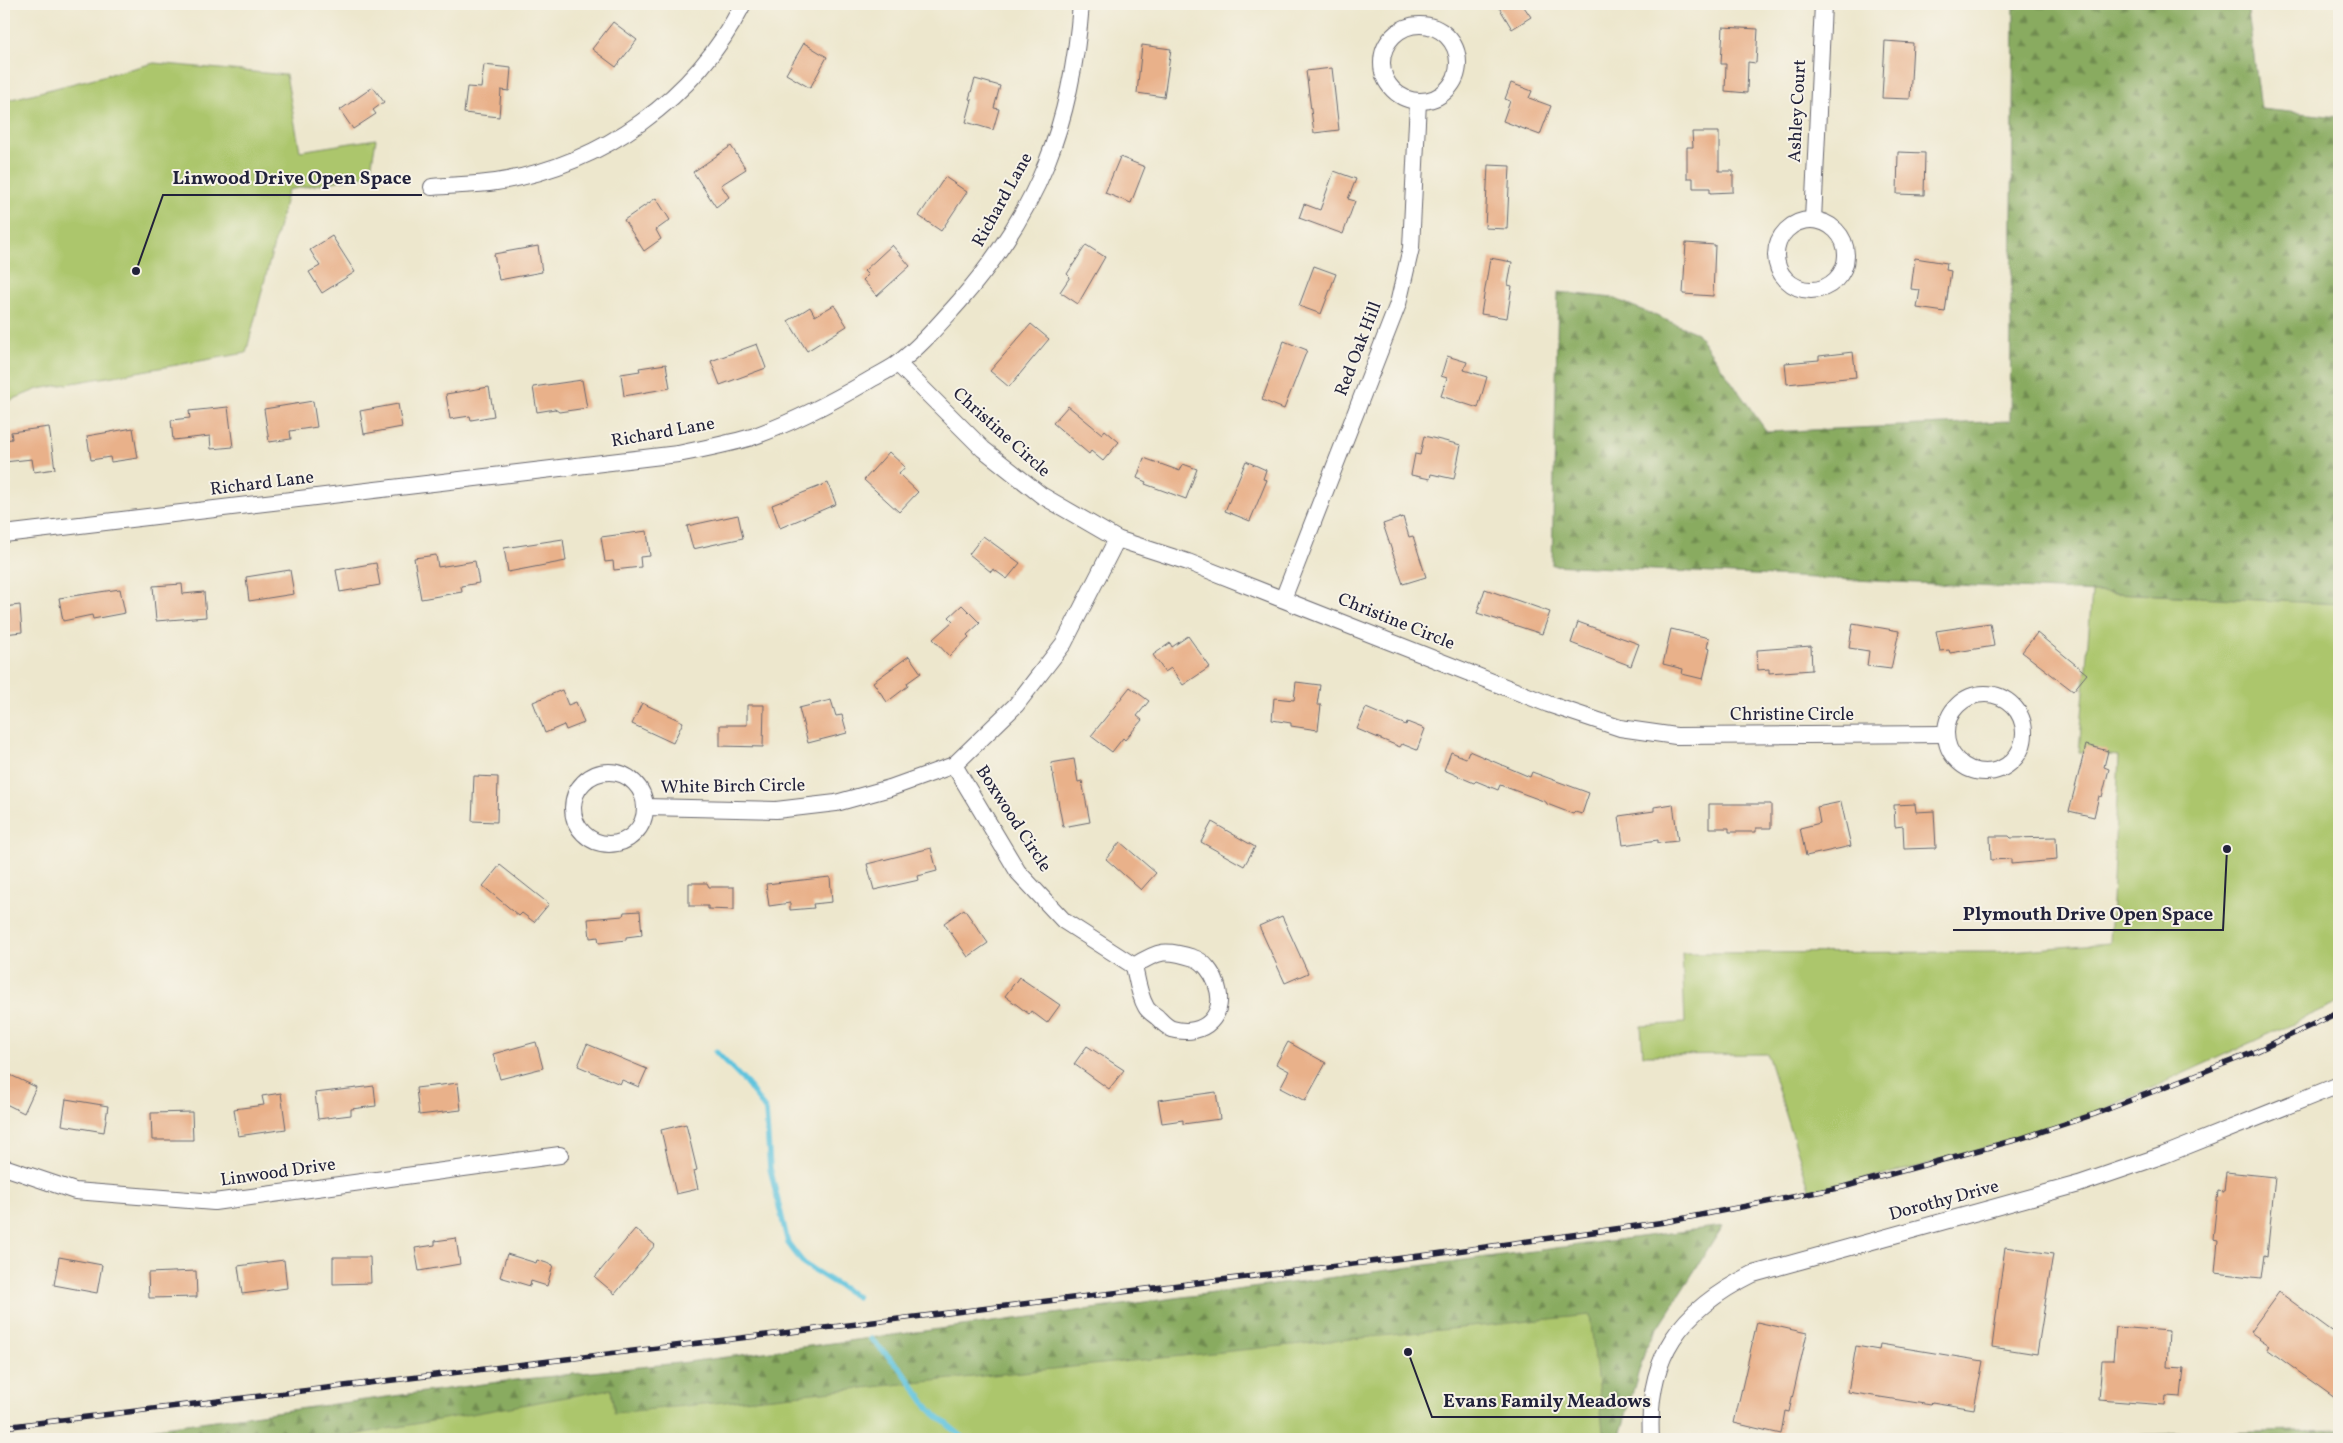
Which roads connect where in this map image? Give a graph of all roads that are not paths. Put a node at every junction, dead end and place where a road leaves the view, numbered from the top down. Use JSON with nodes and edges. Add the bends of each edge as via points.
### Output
{"nodes":[{"id":1,"x":743,"y":4,"type":"edge"},
{"id":2,"x":1082,"y":4,"type":"edge"},
{"id":3,"x":1823,"y":4,"type":"edge"},
{"id":4,"x":1418,"y":101,"type":"junction"},
{"id":5,"x":432,"y":187,"type":"dead end"},
{"id":6,"x":1813,"y":220,"type":"junction"},
{"id":7,"x":898,"y":364,"type":"junction"},
{"id":8,"x":4,"y":534,"type":"edge"},
{"id":9,"x":1117,"y":539,"type":"junction"},
{"id":10,"x":1283,"y":599,"type":"junction"},
{"id":11,"x":1946,"y":734,"type":"junction"},
{"id":12,"x":954,"y":764,"type":"junction"},
{"id":13,"x":645,"y":808,"type":"junction"},
{"id":14,"x":1134,"y":966,"type":"junction"},
{"id":15,"x":2339,"y":1085,"type":"edge"},
{"id":16,"x":560,"y":1154,"type":"dead end"},
{"id":17,"x":4,"y":1167,"type":"edge"},
{"id":18,"x":1651,"y":1439,"type":"edge"}],
"edges":[{"from":1,"to":5,"type":"street","via":[[706,61],[675,96],[636,128],[598,150],[558,167],[497,182]]},
{"from":2,"to":7,"type":"street","name":"Richard Lane","via":[[1068,98],[1048,163],[1013,232],[988,268],[941,323]]},
{"from":3,"to":6,"type":"street","name":"Ashley Court"},
{"from":4,"to":4,"type":"street","via":[[1433,99],[1446,91],[1453,82],[1458,65],[1456,53],[1447,37],[1436,28],[1415,25],[1399,32],[1387,45],[1383,56],[1384,74],[1392,89]]},
{"from":4,"to":10,"type":"street","name":"Red Oak Hill","via":[[1411,248],[1398,304]]},
{"from":6,"to":6,"type":"street","via":[[1802,221],[1787,230],[1778,244],[1776,255],[1783,276],[1802,289],[1814,290],[1830,284],[1842,271],[1845,249],[1834,229]]},
{"from":7,"to":8,"type":"street","name":"Richard Lane","via":[[803,415],[752,437],[678,454]]},
{"from":7,"to":9,"type":"street","name":"Christine Circle","via":[[983,449],[1019,478],[1041,495]]},
{"from":9,"to":10,"type":"street","name":"Christine Circle","via":[[1188,562]]},
{"from":9,"to":12,"type":"street","name":"White Birch Circle","via":[[1064,643],[1016,705]]},
{"from":10,"to":11,"type":"street","name":"Christine Circle","via":[[1548,704],[1620,728],[1676,736]]},
{"from":11,"to":11,"type":"street","via":[[1948,747],[1955,758],[1971,769],[1990,772],[2013,760],[2023,736],[2017,711],[1997,696],[1985,694],[1972,695],[1952,710]]},
{"from":12,"to":13,"type":"street","name":"White Birch Circle","via":[[890,788],[836,803],[776,810]]},
{"from":12,"to":14,"type":"street","name":"Boxwood Circle","via":[[1018,872],[1064,921]]},
{"from":13,"to":13,"type":"street","name":"White Birch Circle","via":[[643,796],[633,781],[623,774],[606,772],[589,778],[580,786],[573,808],[576,823],[585,835],[610,844],[624,841],[636,832]]},
{"from":14,"to":14,"type":"street","via":[[1146,1008],[1170,1029],[1191,1032],[1211,1022],[1219,1012],[1220,994],[1214,976],[1199,960],[1175,952],[1154,954]]},
{"from":15,"to":18,"type":"street","name":"Dorothy Drive","via":[[2164,1155],[2079,1184],[1796,1261],[1753,1274],[1727,1287],[1700,1306],[1680,1328],[1666,1351],[1653,1386]]},
{"from":16,"to":17,"type":"street","name":"Linwood Drive","via":[[214,1202],[75,1191]]}]}
